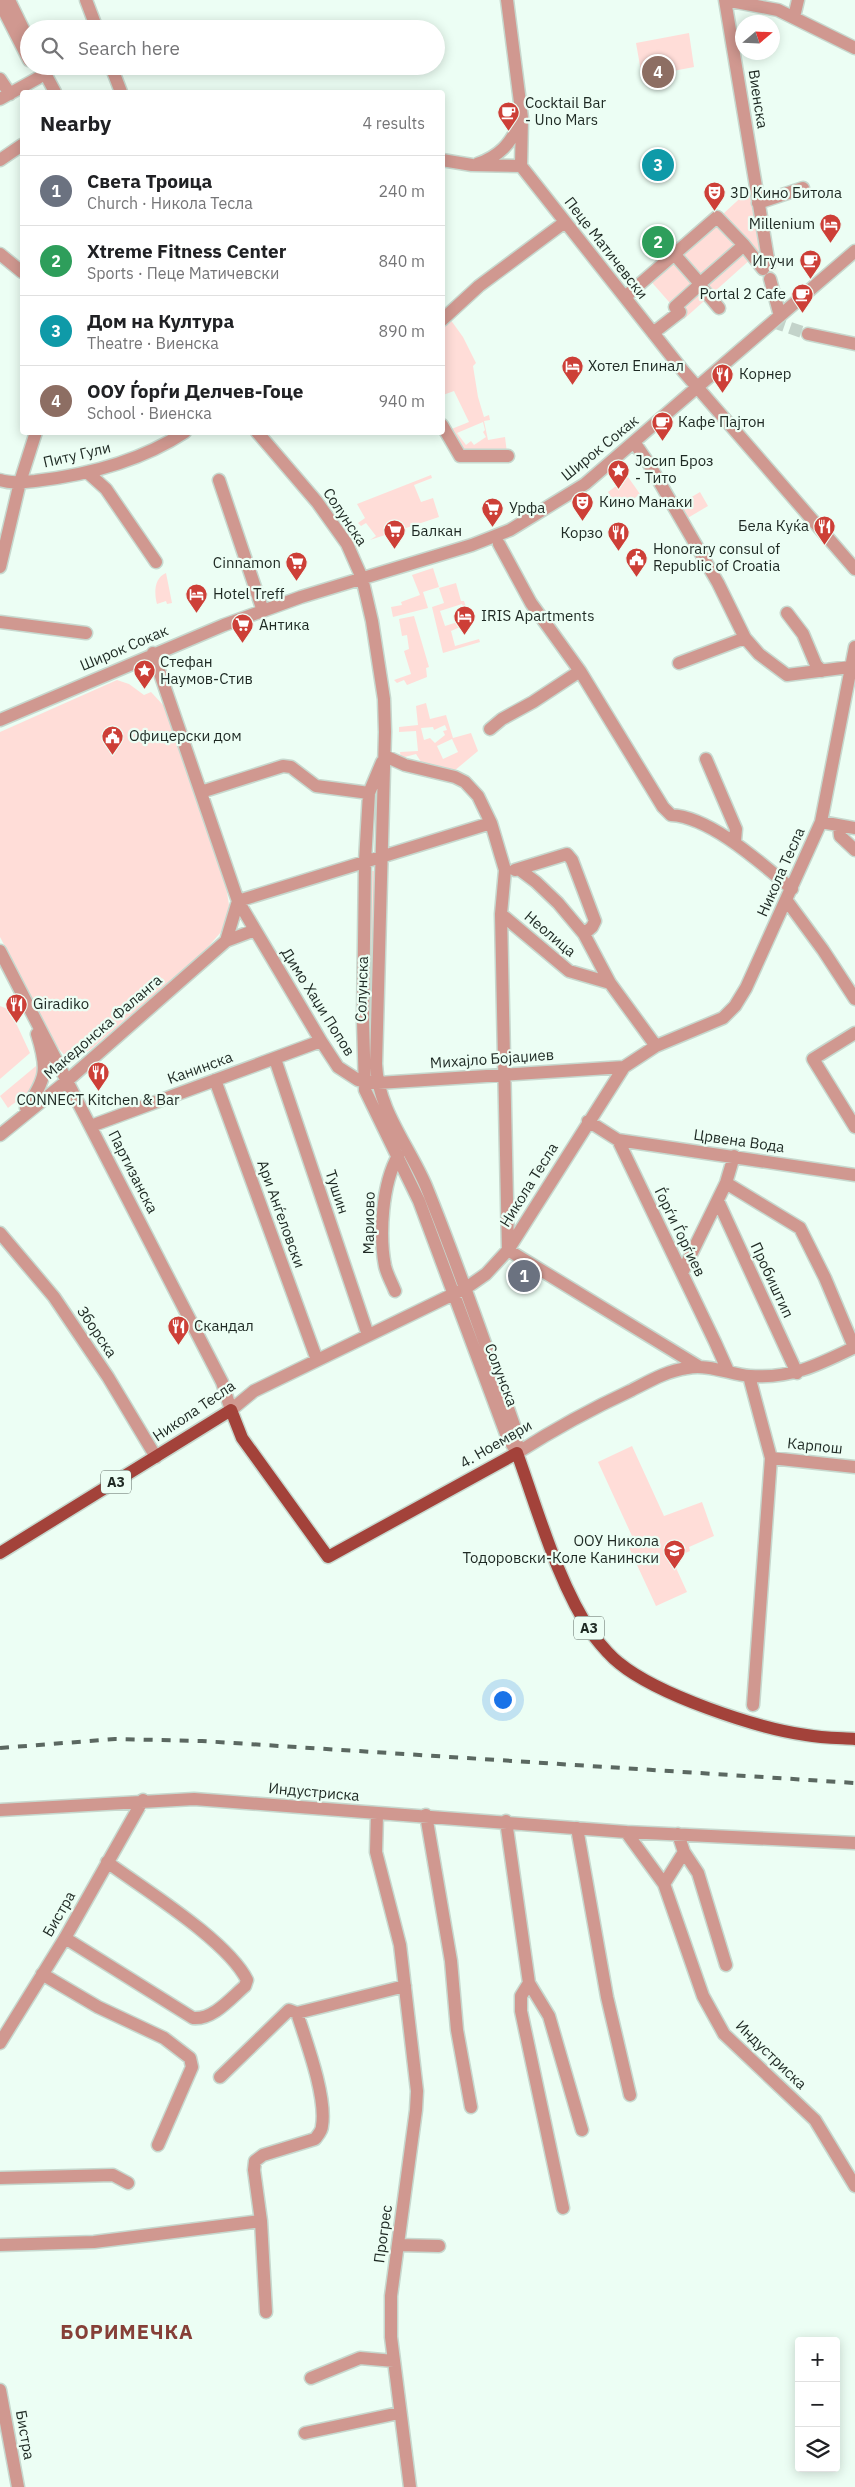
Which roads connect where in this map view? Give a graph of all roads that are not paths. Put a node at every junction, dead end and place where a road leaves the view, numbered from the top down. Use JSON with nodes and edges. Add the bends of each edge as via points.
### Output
{"nodes":[{"id":1,"x":9,"y":0,"type":"edge"},
{"id":2,"x":86,"y":0,"type":"edge"},
{"id":3,"x":507,"y":0,"type":"edge"},
{"id":4,"x":725,"y":0,"type":"edge"},
{"id":5,"x":798,"y":0,"type":"edge"},
{"id":6,"x":0,"y":4,"type":"edge"},
{"id":7,"x":794,"y":17,"type":"junction"},
{"id":8,"x":94,"y":20,"type":"edge"},
{"id":9,"x":20,"y":23,"type":"edge"},
{"id":10,"x":20,"y":43,"type":"edge"},
{"id":11,"x":855,"y":48,"type":"edge"},
{"id":12,"x":35,"y":75,"type":"edge"},
{"id":13,"x":40,"y":75,"type":"edge"},
{"id":14,"x":41,"y":75,"type":"edge"},
{"id":15,"x":114,"y":75,"type":"edge"},
{"id":16,"x":0,"y":79,"type":"edge"},
{"id":17,"x":45,"y":90,"type":"edge"},
{"id":18,"x":53,"y":90,"type":"edge"},
{"id":19,"x":120,"y":90,"type":"edge"},
{"id":20,"x":5,"y":96,"type":"edge"},
{"id":21,"x":522,"y":118,"type":"junction"},
{"id":22,"x":20,"y":146,"type":"edge"},
{"id":23,"x":0,"y":160,"type":"edge"},
{"id":24,"x":445,"y":161,"type":"edge"},
{"id":25,"x":472,"y":166,"type":"junction"},
{"id":26,"x":521,"y":166,"type":"junction"},
{"id":27,"x":803,"y":188,"type":"dead end"},
{"id":28,"x":758,"y":203,"type":"junction"},
{"id":29,"x":565,"y":222,"type":"junction"},
{"id":30,"x":744,"y":245,"type":"junction"},
{"id":31,"x":855,"y":251,"type":"edge"},
{"id":32,"x":0,"y":254,"type":"edge"},
{"id":33,"x":675,"y":255,"type":"junction"},
{"id":34,"x":20,"y":270,"type":"edge"},
{"id":35,"x":767,"y":271,"type":"junction"},
{"id":36,"x":700,"y":284,"type":"junction"},
{"id":37,"x":625,"y":297,"type":"junction"},
{"id":38,"x":719,"y":308,"type":"dead end"},
{"id":39,"x":780,"y":316,"type":"junction"},
{"id":40,"x":445,"y":317,"type":"edge"},
{"id":41,"x":653,"y":333,"type":"junction"},
{"id":42,"x":808,"y":334,"type":"tunnel mouth"},
{"id":43,"x":855,"y":344,"type":"edge"},
{"id":44,"x":697,"y":387,"type":"junction"},
{"id":45,"x":445,"y":430,"type":"edge"},
{"id":46,"x":35,"y":435,"type":"edge"},
{"id":47,"x":181,"y":435,"type":"edge"},
{"id":48,"x":260,"y":435,"type":"edge"},
{"id":49,"x":634,"y":442,"type":"junction"},
{"id":50,"x":508,"y":456,"type":"dead end"},
{"id":51,"x":87,"y":472,"type":"junction"},
{"id":52,"x":0,"y":480,"type":"edge"},
{"id":53,"x":219,"y":480,"type":"dead end"},
{"id":54,"x":20,"y":482,"type":"junction"},
{"id":55,"x":499,"y":544,"type":"dead end"},
{"id":56,"x":841,"y":552,"type":"junction"},
{"id":57,"x":855,"y":555,"type":"edge"},
{"id":58,"x":156,"y":562,"type":"dead end"},
{"id":59,"x":0,"y":567,"type":"edge"},
{"id":60,"x":855,"y":569,"type":"edge"},
{"id":61,"x":362,"y":578,"type":"junction"},
{"id":62,"x":263,"y":610,"type":"junction"},
{"id":63,"x":787,"y":613,"type":"dead end"},
{"id":64,"x":0,"y":622,"type":"edge"},
{"id":65,"x":86,"y":633,"type":"dead end"},
{"id":66,"x":745,"y":638,"type":"junction"},
{"id":67,"x":854,"y":651,"type":"edge"},
{"id":68,"x":153,"y":653,"type":"junction"},
{"id":69,"x":679,"y":663,"type":"dead end"},
{"id":70,"x":850,"y":668,"type":"junction"},
{"id":71,"x":580,"y":671,"type":"junction"},
{"id":72,"x":822,"y":671,"type":"junction"},
{"id":73,"x":0,"y":720,"type":"edge"},
{"id":74,"x":490,"y":729,"type":"dead end"},
{"id":75,"x":385,"y":756,"type":"junction"},
{"id":76,"x":706,"y":759,"type":"dead end"},
{"id":77,"x":201,"y":792,"type":"junction"},
{"id":78,"x":369,"y":793,"type":"junction"},
{"id":79,"x":821,"y":822,"type":"junction"},
{"id":80,"x":491,"y":823,"type":"junction"},
{"id":81,"x":839,"y":826,"type":"junction"},
{"id":82,"x":855,"y":828,"type":"edge"},
{"id":83,"x":735,"y":841,"type":"junction"},
{"id":84,"x":855,"y":850,"type":"edge"},
{"id":85,"x":382,"y":855,"type":"junction"},
{"id":86,"x":365,"y":861,"type":"junction"},
{"id":87,"x":505,"y":870,"type":"junction"},
{"id":88,"x":520,"y":870,"type":"junction"},
{"id":89,"x":789,"y":895,"type":"junction"},
{"id":90,"x":238,"y":901,"type":"junction"},
{"id":91,"x":501,"y":914,"type":"junction"},
{"id":92,"x":255,"y":930,"type":"junction"},
{"id":93,"x":584,"y":934,"type":"junction"},
{"id":94,"x":226,"y":941,"type":"junction"},
{"id":95,"x":0,"y":951,"type":"edge"},
{"id":96,"x":610,"y":983,"type":"junction"},
{"id":97,"x":855,"y":999,"type":"edge"},
{"id":98,"x":29,"y":1006,"type":"junction"},
{"id":99,"x":855,"y":1033,"type":"edge"},
{"id":100,"x":320,"y":1041,"type":"junction"},
{"id":101,"x":656,"y":1046,"type":"junction"},
{"id":102,"x":275,"y":1059,"type":"junction"},
{"id":103,"x":624,"y":1067,"type":"junction"},
{"id":104,"x":504,"y":1074,"type":"junction"},
{"id":105,"x":68,"y":1080,"type":"junction"},
{"id":106,"x":215,"y":1080,"type":"junction"},
{"id":107,"x":363,"y":1082,"type":"junction"},
{"id":108,"x":378,"y":1083,"type":"junction"},
{"id":109,"x":18,"y":1120,"type":"junction"},
{"id":110,"x":588,"y":1121,"type":"junction"},
{"id":111,"x":92,"y":1126,"type":"junction"},
{"id":112,"x":855,"y":1127,"type":"edge"},
{"id":113,"x":0,"y":1136,"type":"edge"},
{"id":114,"x":618,"y":1140,"type":"junction"},
{"id":115,"x":398,"y":1156,"type":"junction"},
{"id":116,"x":734,"y":1156,"type":"junction"},
{"id":117,"x":855,"y":1175,"type":"edge"},
{"id":118,"x":726,"y":1183,"type":"junction"},
{"id":119,"x":718,"y":1201,"type":"junction"},
{"id":120,"x":0,"y":1233,"type":"edge"},
{"id":121,"x":508,"y":1250,"type":"junction"},
{"id":122,"x":682,"y":1273,"type":"junction"},
{"id":123,"x":466,"y":1288,"type":"junction"},
{"id":124,"x":395,"y":1291,"type":"dead end"},
{"id":125,"x":453,"y":1293,"type":"junction"},
{"id":126,"x":368,"y":1335,"type":"junction"},
{"id":127,"x":855,"y":1347,"type":"edge"},
{"id":128,"x":317,"y":1360,"type":"junction"},
{"id":129,"x":698,"y":1366,"type":"junction"},
{"id":130,"x":728,"y":1371,"type":"junction"},
{"id":131,"x":797,"y":1373,"type":"junction"},
{"id":132,"x":749,"y":1376,"type":"junction"},
{"id":133,"x":231,"y":1410,"type":"junction"},
{"id":134,"x":517,"y":1453,"type":"junction"},
{"id":135,"x":156,"y":1456,"type":"junction"},
{"id":136,"x":771,"y":1458,"type":"junction"},
{"id":137,"x":855,"y":1467,"type":"edge"},
{"id":138,"x":0,"y":1553,"type":"edge"},
{"id":139,"x":753,"y":1705,"type":"dead end"},
{"id":140,"x":855,"y":1739,"type":"edge"},
{"id":141,"x":143,"y":1800,"type":"junction"},
{"id":142,"x":0,"y":1810,"type":"edge"},
{"id":143,"x":377,"y":1813,"type":"junction"},
{"id":144,"x":426,"y":1815,"type":"junction"},
{"id":145,"x":506,"y":1821,"type":"junction"},
{"id":146,"x":577,"y":1828,"type":"junction"},
{"id":147,"x":626,"y":1832,"type":"junction"},
{"id":148,"x":678,"y":1834,"type":"junction"},
{"id":149,"x":855,"y":1844,"type":"edge"},
{"id":150,"x":684,"y":1852,"type":"junction"},
{"id":151,"x":107,"y":1862,"type":"junction"},
{"id":152,"x":664,"y":1884,"type":"junction"},
{"id":153,"x":65,"y":1938,"type":"junction"},
{"id":154,"x":726,"y":1965,"type":"dead end"},
{"id":155,"x":42,"y":1974,"type":"junction"},
{"id":156,"x":529,"y":1984,"type":"junction"},
{"id":157,"x":405,"y":1986,"type":"junction"},
{"id":158,"x":297,"y":2013,"type":"junction"},
{"id":159,"x":0,"y":2043,"type":"edge"},
{"id":160,"x":220,"y":2077,"type":"dead end"},
{"id":161,"x":630,"y":2095,"type":"dead end"},
{"id":162,"x":471,"y":2107,"type":"dead end"},
{"id":163,"x":582,"y":2130,"type":"dead end"},
{"id":164,"x":158,"y":2145,"type":"dead end"},
{"id":165,"x":0,"y":2178,"type":"edge"},
{"id":166,"x":128,"y":2183,"type":"dead end"},
{"id":167,"x":855,"y":2186,"type":"edge"},
{"id":168,"x":563,"y":2208,"type":"dead end"},
{"id":169,"x":261,"y":2221,"type":"junction"},
{"id":170,"x":0,"y":2245,"type":"edge"},
{"id":171,"x":398,"y":2245,"type":"junction"},
{"id":172,"x":439,"y":2246,"type":"dead end"},
{"id":173,"x":266,"y":2312,"type":"dead end"},
{"id":174,"x":394,"y":2361,"type":"junction"},
{"id":175,"x":311,"y":2378,"type":"dead end"},
{"id":176,"x":0,"y":2390,"type":"edge"},
{"id":177,"x":399,"y":2413,"type":"junction"},
{"id":178,"x":305,"y":2433,"type":"dead end"},
{"id":179,"x":18,"y":2487,"type":"edge"},
{"id":180,"x":410,"y":2487,"type":"edge"}],
"edges":[{"from":1,"to":9,"type":"street"},
{"from":2,"to":8,"type":"street"},
{"from":3,"to":21,"type":"street"},
{"from":4,"to":7,"type":"street","via":[[760,5]]},
{"from":4,"to":28,"type":"street","name":"Виенска"},
{"from":5,"to":7,"type":"street"},
{"from":6,"to":10,"type":"street"},
{"from":7,"to":11,"type":"street"},
{"from":12,"to":20,"type":"street"},
{"from":13,"to":17,"type":"street"},
{"from":14,"to":18,"type":"street"},
{"from":15,"to":19,"type":"street"},
{"from":16,"to":20,"type":"street"},
{"from":21,"to":25,"type":"street","via":[[502,152]]},
{"from":21,"to":26,"type":"street"},
{"from":22,"to":23,"type":"street"},
{"from":24,"to":25,"type":"street"},
{"from":25,"to":26,"type":"street"},
{"from":26,"to":29,"type":"street","name":"Пеце Матичевски"},
{"from":27,"to":28,"type":"street"},
{"from":28,"to":35,"type":"street","name":"Виенска"},
{"from":29,"to":37,"type":"street","name":"Пеце Матичевски"},
{"from":29,"to":40,"type":"street","via":[[479,286]]},
{"from":30,"to":33,"type":"street","via":[[717,217]]},
{"from":30,"to":35,"type":"street"},
{"from":30,"to":36,"type":"street"},
{"from":31,"to":39,"type":"street","name":"Широк Сокак"},
{"from":32,"to":34,"type":"street"},
{"from":33,"to":36,"type":"street"},
{"from":33,"to":37,"type":"street"},
{"from":35,"to":39,"type":"street","name":"Виенска"},
{"from":36,"to":38,"type":"street"},
{"from":36,"to":41,"type":"street","via":[[675,307],[680,312]]},
{"from":37,"to":41,"type":"street","name":"Пеце Матичевски"},
{"from":39,"to":44,"type":"street","name":"Широк Сокак"},
{"from":41,"to":44,"type":"street","name":"Пеце Матичевски"},
{"from":42,"to":43,"type":"street"},
{"from":44,"to":49,"type":"street","name":"Широк Сокак"},
{"from":44,"to":56,"type":"street","name":"Пеце Матичевски"},
{"from":45,"to":50,"type":"street","via":[[460,456]]},
{"from":46,"to":54,"type":"street"},
{"from":47,"to":51,"type":"street","name":"Питу Гули","via":[[150,452]]},
{"from":48,"to":61,"type":"street","name":"Солунска","via":[[335,526]]},
{"from":49,"to":61,"type":"street","name":"Широк Сокак","via":[[585,484],[503,533]]},
{"from":49,"to":66,"type":"street","via":[[718,583]]},
{"from":51,"to":54,"type":"street","name":"Питу Гули"},
{"from":51,"to":58,"type":"street","via":[[119,505]]},
{"from":52,"to":54,"type":"street","name":"Питу Гули"},
{"from":53,"to":62,"type":"street"},
{"from":54,"to":59,"type":"street"},
{"from":55,"to":71,"type":"street","via":[[530,602]]},
{"from":56,"to":57,"type":"street"},
{"from":56,"to":60,"type":"street","name":"Пеце Матичевски"},
{"from":61,"to":62,"type":"street","name":"Широк Сокак"},
{"from":61,"to":75,"type":"street","name":"Солунска","via":[[384,706]]},
{"from":62,"to":68,"type":"street","name":"Широк Сокак"},
{"from":63,"to":72,"type":"street","via":[[803,634],[816,665]]},
{"from":64,"to":65,"type":"street"},
{"from":66,"to":69,"type":"street"},
{"from":66,"to":72,"type":"street","via":[[784,675]]},
{"from":67,"to":70,"type":"street","name":"Никола Тесла"},
{"from":68,"to":73,"type":"street","name":"Широк Сокак"},
{"from":68,"to":77,"type":"street"},
{"from":70,"to":72,"type":"street"},
{"from":70,"to":79,"type":"street","name":"Никола Тесла"},
{"from":71,"to":74,"type":"street"},
{"from":71,"to":83,"type":"street","via":[[663,807],[671,815],[682,815]]},
{"from":75,"to":78,"type":"street","name":"Солунска"},
{"from":75,"to":80,"type":"street","via":[[465,782],[478,796]]},
{"from":75,"to":85,"type":"street","name":"Солунска"},
{"from":76,"to":83,"type":"street","via":[[736,828]]},
{"from":77,"to":78,"type":"street","via":[[284,766],[291,767],[316,786]]},
{"from":77,"to":90,"type":"street"},
{"from":78,"to":86,"type":"street","name":"Солунска"},
{"from":79,"to":81,"type":"street"},
{"from":79,"to":89,"type":"street","name":"Никола Тесла"},
{"from":80,"to":85,"type":"street"},
{"from":80,"to":87,"type":"street"},
{"from":81,"to":82,"type":"street"},
{"from":81,"to":84,"type":"street","via":[[840,836]]},
{"from":83,"to":89,"type":"street"},
{"from":85,"to":86,"type":"street"},
{"from":85,"to":108,"type":"street","name":"Солунска"},
{"from":86,"to":90,"type":"street"},
{"from":86,"to":107,"type":"street","name":"Солунска"},
{"from":87,"to":88,"type":"street"},
{"from":87,"to":91,"type":"street"},
{"from":88,"to":93,"type":"street","via":[[558,903]]},
{"from":88,"to":93,"type":"street","via":[[567,854],[595,921]]},
{"from":89,"to":97,"type":"street"},
{"from":89,"to":101,"type":"street","name":"Никола Тесла","via":[[746,988],[731,1012],[714,1024]]},
{"from":90,"to":92,"type":"street"},
{"from":90,"to":94,"type":"street"},
{"from":91,"to":96,"type":"street","name":"Неолица","via":[[569,971]]},
{"from":91,"to":104,"type":"street"},
{"from":92,"to":94,"type":"street","name":"Македонска Фаланга"},
{"from":92,"to":100,"type":"street","name":"Димо Хаџи Попов"},
{"from":93,"to":96,"type":"street"},
{"from":94,"to":105,"type":"street","name":"Македонска Фаланга"},
{"from":95,"to":98,"type":"street","name":"Партизанска"},
{"from":96,"to":101,"type":"street"},
{"from":98,"to":105,"type":"street","name":"Партизанска"},
{"from":98,"to":109,"type":"street","via":[[44,1058],[45,1073],[39,1090]]},
{"from":99,"to":112,"type":"street","via":[[813,1059]]},
{"from":100,"to":102,"type":"street","name":"Канинска"},
{"from":100,"to":107,"type":"street","name":"Димо Хаџи Попов","via":[[338,1067]]},
{"from":101,"to":103,"type":"street","name":"Никола Тесла"},
{"from":102,"to":106,"type":"street","name":"Канинска"},
{"from":102,"to":126,"type":"street","name":"Тушин"},
{"from":103,"to":104,"type":"street","name":"Михајло Бојаџиев"},
{"from":103,"to":110,"type":"street","name":"Никола Тесла"},
{"from":104,"to":108,"type":"street","name":"Михајло Бојаџиев"},
{"from":104,"to":121,"type":"street"},
{"from":105,"to":109,"type":"street","name":"Македонска Фаланга"},
{"from":105,"to":111,"type":"street","name":"Партизанска"},
{"from":106,"to":111,"type":"street","name":"Канинска"},
{"from":106,"to":128,"type":"street","name":"Ари Анѓеловски"},
{"from":107,"to":108,"type":"street","name":"Михајло Бојаџиев"},
{"from":107,"to":115,"type":"street","name":"Солунска","via":[[370,1103]]},
{"from":108,"to":123,"type":"street","name":"Солунска","via":[[384,1104],[425,1184]]},
{"from":109,"to":113,"type":"street","name":"Македонска Фаланга"},
{"from":110,"to":114,"type":"street"},
{"from":110,"to":121,"type":"street","name":"Никола Тесла"},
{"from":111,"to":133,"type":"street","name":"Партизанска","via":[[222,1382]]},
{"from":114,"to":116,"type":"street","name":"Црвена Вода"},
{"from":114,"to":122,"type":"street","name":"Ѓорѓи Ѓорѓиев"},
{"from":115,"to":124,"type":"street","name":"Мариово","via":[[387,1184],[383,1242],[386,1268]]},
{"from":115,"to":125,"type":"street","name":"Солунска","via":[[419,1201]]},
{"from":116,"to":117,"type":"street","name":"Црвена Вода"},
{"from":116,"to":118,"type":"street"},
{"from":118,"to":119,"type":"street"},
{"from":118,"to":127,"type":"street","via":[[800,1228]]},
{"from":119,"to":122,"type":"street"},
{"from":119,"to":131,"type":"street","name":"Пробиштип"},
{"from":120,"to":135,"type":"street","name":"Зборска","via":[[54,1297]]},
{"from":121,"to":123,"type":"street","name":"Никола Тесла","via":[[486,1274]]},
{"from":121,"to":129,"type":"street"},
{"from":122,"to":130,"type":"street","name":"Ѓорѓи Ѓорѓиев"},
{"from":123,"to":125,"type":"street","name":"Никола Тесла"},
{"from":123,"to":134,"type":"street","name":"Солунска","via":[[516,1431]]},
{"from":125,"to":126,"type":"street","name":"Никола Тесла"},
{"from":125,"to":134,"type":"street","name":"Солунска","via":[[506,1434]]},
{"from":126,"to":128,"type":"street","name":"Никола Тесла"},
{"from":127,"to":131,"type":"street","name":"4. Ноември"},
{"from":128,"to":133,"type":"street","name":"Никола Тесла","via":[[254,1391]]},
{"from":129,"to":130,"type":"street","name":"4. Ноември"},
{"from":129,"to":134,"type":"street","name":"4. Ноември","via":[[663,1375]]},
{"from":130,"to":132,"type":"street","name":"4. Ноември"},
{"from":131,"to":132,"type":"street","name":"4. Ноември","via":[[776,1377]]},
{"from":132,"to":136,"type":"street"},
{"from":133,"to":134,"type":"main road","name":"4. Ноември","via":[[242,1438],[328,1557]]},
{"from":133,"to":135,"type":"main road","name":"Никола Тесла","number":"A3"},
{"from":134,"to":140,"type":"main road","number":"A3","via":[[569,1594],[594,1635],[618,1663],[681,1698],[750,1722],[805,1735]]},
{"from":135,"to":138,"type":"main road","name":"Никола Тесла","number":"A3"},
{"from":136,"to":137,"type":"street","name":"Карпош"},
{"from":136,"to":139,"type":"street"},
{"from":141,"to":142,"type":"street","name":"Индустриска"},
{"from":141,"to":143,"type":"street","name":"Индустриска","via":[[194,1799]]},
{"from":141,"to":151,"type":"street","name":"Бистра"},
{"from":143,"to":144,"type":"street","name":"Индустриска"},
{"from":143,"to":157,"type":"street","name":"Прогрес","via":[[376,1852],[400,1945]]},
{"from":144,"to":145,"type":"street","name":"Индустриска"},
{"from":144,"to":162,"type":"street"},
{"from":145,"to":146,"type":"street","name":"Индустриска"},
{"from":145,"to":156,"type":"street"},
{"from":146,"to":147,"type":"street","name":"Индустриска"},
{"from":146,"to":161,"type":"street","via":[[607,1997]]},
{"from":147,"to":148,"type":"street","name":"Индустриска"},
{"from":147,"to":152,"type":"street","name":"Индустриска"},
{"from":148,"to":149,"type":"street","name":"Индустриска"},
{"from":148,"to":150,"type":"street"},
{"from":150,"to":152,"type":"street"},
{"from":150,"to":154,"type":"street","via":[[698,1872]]},
{"from":151,"to":153,"type":"street","name":"Бистра"},
{"from":151,"to":153,"type":"street","via":[[219,1944],[244,1974],[245,1986],[211,2015],[193,2018]]},
{"from":152,"to":167,"type":"street","name":"Индустриска","via":[[703,1996],[724,2034],[815,2120]]},
{"from":153,"to":155,"type":"street","name":"Бистра"},
{"from":155,"to":159,"type":"street","name":"Бистра"},
{"from":155,"to":164,"type":"street","via":[[98,2007],[164,2038],[190,2058],[192,2067]]},
{"from":156,"to":163,"type":"street","via":[[549,2016]]},
{"from":156,"to":168,"type":"street","via":[[521,1996],[521,2011]]},
{"from":157,"to":158,"type":"street"},
{"from":157,"to":171,"type":"street","name":"Прогрес","via":[[413,2047],[416,2110]]},
{"from":158,"to":160,"type":"street","via":[[289,2010]]},
{"from":158,"to":169,"type":"street","via":[[314,2067],[322,2128],[315,2140],[263,2155],[255,2161]]},
{"from":165,"to":166,"type":"street","via":[[113,2175]]},
{"from":169,"to":170,"type":"street","via":[[94,2242]]},
{"from":169,"to":173,"type":"street"},
{"from":171,"to":172,"type":"street"},
{"from":171,"to":174,"type":"street","name":"Прогрес","via":[[391,2296]]},
{"from":174,"to":175,"type":"street","via":[[360,2358]]},
{"from":174,"to":177,"type":"street","name":"Прогрес"},
{"from":176,"to":179,"type":"street","name":"Бистра"},
{"from":177,"to":178,"type":"street"},
{"from":177,"to":180,"type":"street","name":"Прогрес"}]}
